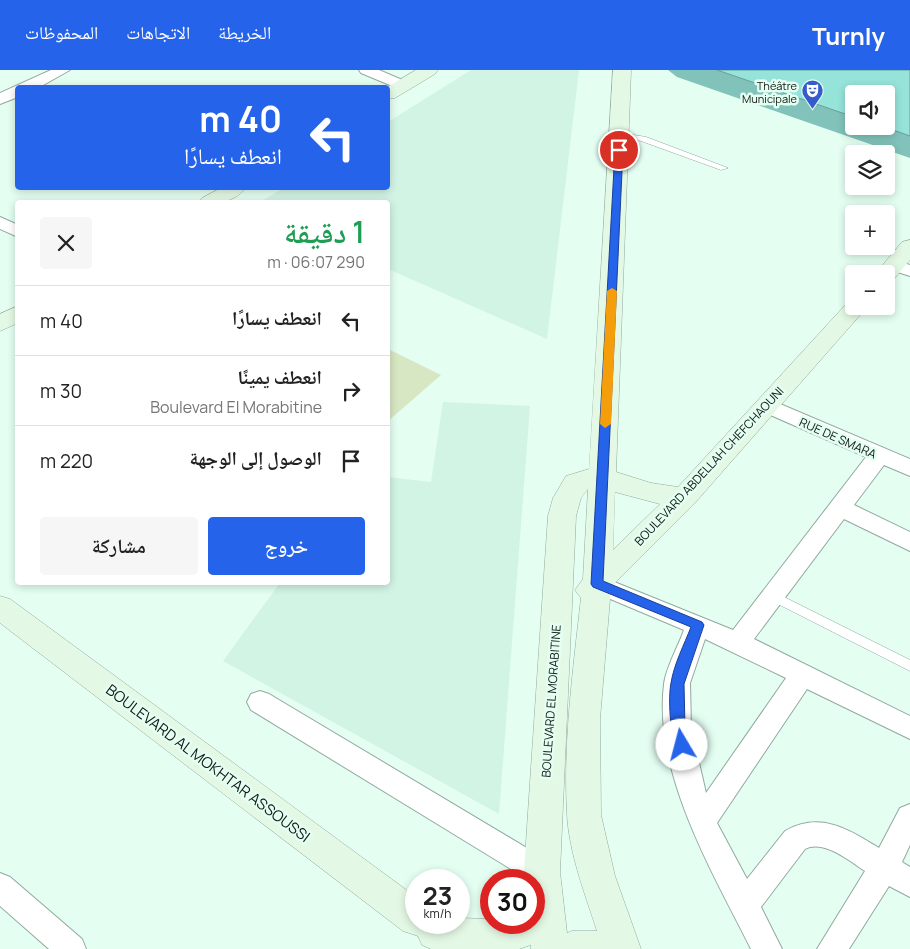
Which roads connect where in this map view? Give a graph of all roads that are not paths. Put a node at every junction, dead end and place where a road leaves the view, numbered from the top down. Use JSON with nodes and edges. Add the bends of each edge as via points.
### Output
{"nodes":[{"id":1,"x":63,"y":70,"type":"edge"},
{"id":2,"x":366,"y":70,"type":"edge"},
{"id":3,"x":429,"y":70,"type":"edge"},
{"id":4,"x":622,"y":70,"type":"edge"},
{"id":5,"x":36,"y":85,"type":"edge"},
{"id":6,"x":389,"y":85,"type":"edge"},
{"id":7,"x":395,"y":89,"type":"edge"},
{"id":8,"x":15,"y":92,"type":"edge"},
{"id":9,"x":0,"y":99,"type":"edge"},
{"id":10,"x":619,"y":134,"type":"junction"},
{"id":11,"x":724,"y":168,"type":"dead end"},
{"id":12,"x":230,"y":190,"type":"edge"},
{"id":13,"x":213,"y":200,"type":"edge"},
{"id":14,"x":0,"y":222,"type":"edge"},
{"id":15,"x":15,"y":230,"type":"edge"},
{"id":16,"x":910,"y":247,"type":"edge"},
{"id":17,"x":897,"y":270,"type":"edge"},
{"id":18,"x":849,"y":315,"type":"edge"},
{"id":19,"x":15,"y":316,"type":"edge"},
{"id":20,"x":0,"y":324,"type":"edge"},
{"id":21,"x":766,"y":406,"type":"junction"},
{"id":22,"x":879,"y":456,"type":"junction"},
{"id":23,"x":910,"y":468,"type":"edge"},
{"id":24,"x":603,"y":478,"type":"junction"},
{"id":25,"x":684,"y":497,"type":"junction"},
{"id":26,"x":839,"y":507,"type":"junction"},
{"id":27,"x":910,"y":542,"type":"edge"},
{"id":28,"x":597,"y":584,"type":"junction"},
{"id":29,"x":772,"y":596,"type":"junction"},
{"id":30,"x":3,"y":614,"type":"edge"},
{"id":31,"x":556,"y":622,"type":"junction"},
{"id":32,"x":698,"y":625,"type":"junction"},
{"id":33,"x":738,"y":642,"type":"junction"},
{"id":34,"x":910,"y":666,"type":"edge"},
{"id":35,"x":803,"y":674,"type":"junction"},
{"id":36,"x":260,"y":702,"type":"dead end"},
{"id":37,"x":910,"y":728,"type":"edge"},
{"id":38,"x":910,"y":817,"type":"edge"},
{"id":39,"x":702,"y":822,"type":"junction"},
{"id":40,"x":884,"y":867,"type":"junction"},
{"id":41,"x":537,"y":869,"type":"edge"},
{"id":42,"x":542,"y":869,"type":"edge"},
{"id":43,"x":910,"y":883,"type":"edge"},
{"id":44,"x":0,"y":887,"type":"edge"},
{"id":45,"x":545,"y":899,"type":"edge"},
{"id":46,"x":744,"y":906,"type":"junction"},
{"id":47,"x":430,"y":935,"type":"edge"},
{"id":48,"x":549,"y":935,"type":"edge"},
{"id":49,"x":71,"y":949,"type":"edge"},
{"id":50,"x":572,"y":949,"type":"edge"},
{"id":51,"x":601,"y":949,"type":"edge"},
{"id":52,"x":622,"y":949,"type":"edge"},
{"id":53,"x":767,"y":949,"type":"edge"},
{"id":54,"x":832,"y":949,"type":"edge"}],
"edges":[{"from":1,"to":5,"type":"street"},
{"from":2,"to":6,"type":"street"},
{"from":3,"to":7,"type":"street"},
{"from":4,"to":10,"type":"street"},
{"from":8,"to":9,"type":"street"},
{"from":10,"to":11,"type":"lane"},
{"from":10,"to":24,"type":"street"},
{"from":12,"to":13,"type":"street"},
{"from":14,"to":15,"type":"street"},
{"from":16,"to":17,"type":"street"},
{"from":18,"to":21,"type":"street","name":"BOULEVARD ABDELLAH CHEFCHAOUNI"},
{"from":19,"to":20,"type":"street"},
{"from":21,"to":22,"type":"street","name":"RUE DE SMARA"},
{"from":21,"to":25,"type":"street","name":"BOULEVARD ABDELLAH CHEFCHAOUNI"},
{"from":22,"to":23,"type":"street","name":"RUE DE SMARA"},
{"from":22,"to":26,"type":"street"},
{"from":24,"to":25,"type":"street","via":[[650,493]]},
{"from":24,"to":28,"type":"street"},
{"from":24,"to":31,"type":"street","name":"BOULEVARD EL MORABITINE","via":[[587,478],[576,483],[567,498],[562,516]]},
{"from":25,"to":28,"type":"street","name":"BOULEVARD ABDELLAH CHEFCHAOUNI"},
{"from":26,"to":27,"type":"street"},
{"from":26,"to":29,"type":"street"},
{"from":28,"to":31,"type":"street","name":"BOULEVARD ABDELLAH CHEFCHAOUNI"},
{"from":28,"to":32,"type":"street"},
{"from":28,"to":52,"type":"street","via":[[584,719],[584,815],[597,876]]},
{"from":29,"to":33,"type":"street"},
{"from":29,"to":34,"type":"lane"},
{"from":30,"to":47,"type":"street","name":"BOULEVARD AL MOKHTAR ASSOUSSI"},
{"from":31,"to":42,"type":"street","name":"BOULEVARD EL MORABITINE"},
{"from":32,"to":33,"type":"street"},
{"from":32,"to":39,"type":"street","via":[[677,684],[678,728],[688,778]]},
{"from":33,"to":35,"type":"street"},
{"from":35,"to":37,"type":"street"},
{"from":35,"to":39,"type":"street"},
{"from":36,"to":41,"type":"street"},
{"from":38,"to":40,"type":"street"},
{"from":39,"to":46,"type":"street"},
{"from":40,"to":43,"type":"street"},
{"from":40,"to":46,"type":"street","via":[[821,834],[804,834],[795,840]]},
{"from":40,"to":54,"type":"street"},
{"from":44,"to":49,"type":"street"},
{"from":45,"to":48,"type":"street","name":"BOULEVARD EL MORABITINE"},
{"from":46,"to":53,"type":"street"},
{"from":47,"to":48,"type":"street","via":[[473,938],[521,933]]},
{"from":50,"to":51,"type":"street"}]}
